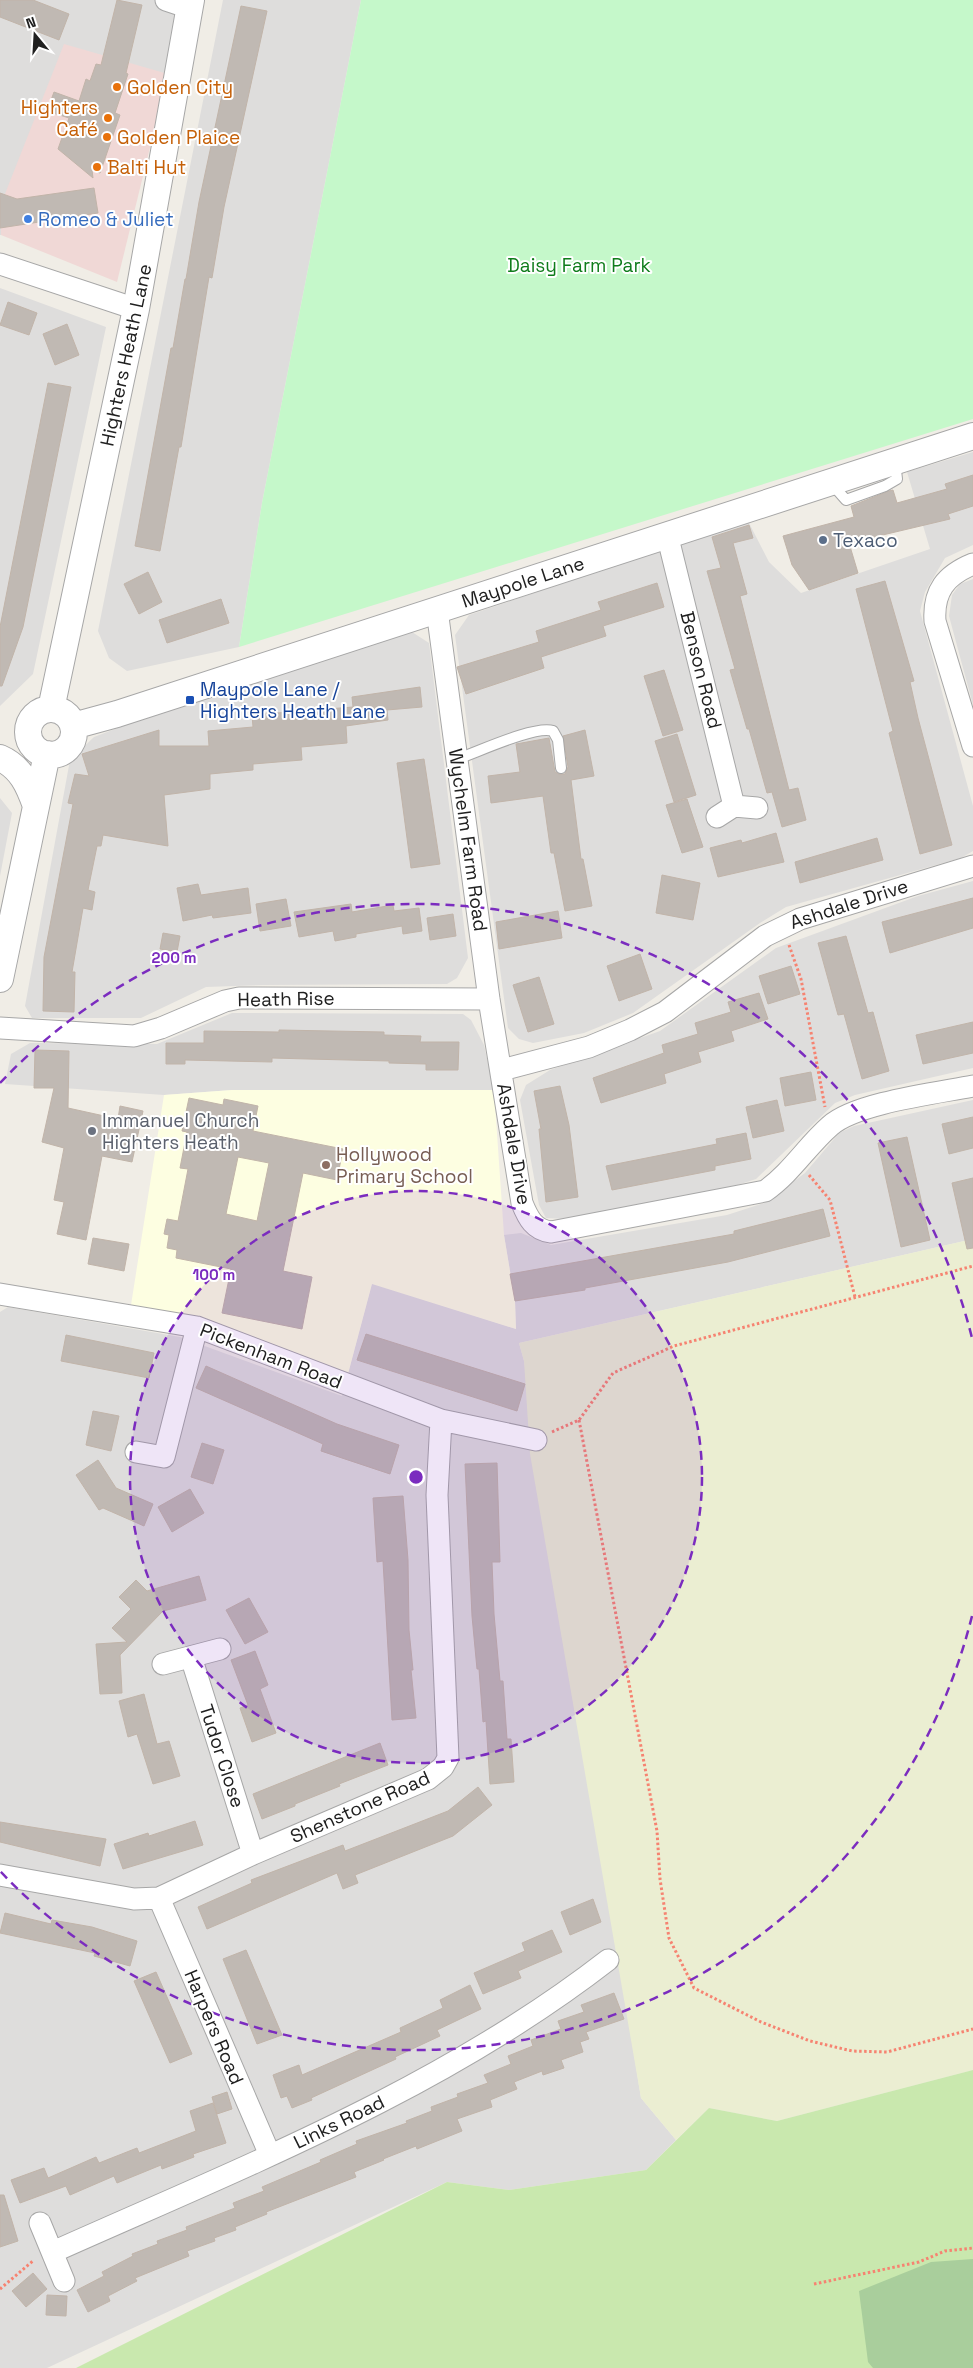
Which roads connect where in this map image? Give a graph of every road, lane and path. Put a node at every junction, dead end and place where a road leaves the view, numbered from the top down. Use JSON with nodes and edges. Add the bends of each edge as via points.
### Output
{"nodes":[{"id":1,"x":182,"y":3,"type":"edge"},
{"id":2,"x":0,"y":264,"type":"edge"},
{"id":3,"x":136,"y":309,"type":"junction"},
{"id":4,"x":973,"y":436,"type":"edge"},
{"id":5,"x":667,"y":534,"type":"junction"},
{"id":6,"x":973,"y":564,"type":"edge"},
{"id":7,"x":437,"y":610,"type":"junction"},
{"id":8,"x":51,"y":709,"type":"junction"},
{"id":9,"x":73,"y":726,"type":"junction"},
{"id":10,"x":973,"y":746,"type":"edge"},
{"id":11,"x":38,"y":747,"type":"junction"},
{"id":12,"x":0,"y":751,"type":"edge"},
{"id":13,"x":0,"y":758,"type":"edge"},
{"id":14,"x":457,"y":759,"type":"junction"},
{"id":15,"x":561,"y":768,"type":"dead end"},
{"id":16,"x":36,"y":806,"type":"junction"},
{"id":17,"x":758,"y":808,"type":"dead end"},
{"id":18,"x":973,"y":866,"type":"edge"},
{"id":19,"x":782,"y":926,"type":"junction"},
{"id":20,"x":0,"y":979,"type":"edge"},
{"id":21,"x":489,"y":999,"type":"junction"},
{"id":22,"x":0,"y":1028,"type":"edge"},
{"id":23,"x":502,"y":1070,"type":"junction"},
{"id":24,"x":973,"y":1086,"type":"edge"},
{"id":25,"x":829,"y":1126,"type":"junction"},
{"id":26,"x":797,"y":1161,"type":"junction"},
{"id":27,"x":973,"y":1266,"type":"edge"},
{"id":28,"x":0,"y":1294,"type":"edge"},
{"id":29,"x":855,"y":1297,"type":"junction"},
{"id":30,"x":197,"y":1327,"type":"junction"},
{"id":31,"x":441,"y":1420,"type":"junction"},
{"id":32,"x":579,"y":1420,"type":"junction"},
{"id":33,"x":536,"y":1440,"type":"joint"},
{"id":34,"x":136,"y":1452,"type":"dead end"},
{"id":35,"x":220,"y":1649,"type":"dead end"},
{"id":36,"x":190,"y":1658,"type":"junction"},
{"id":37,"x":163,"y":1664,"type":"dead end"},
{"id":38,"x":253,"y":1854,"type":"junction"},
{"id":39,"x":0,"y":1874,"type":"edge"},
{"id":40,"x":159,"y":1898,"type":"junction"},
{"id":41,"x":608,"y":1960,"type":"dead end"},
{"id":42,"x":973,"y":2029,"type":"edge"},
{"id":43,"x":270,"y":2155,"type":"junction"},
{"id":44,"x":40,"y":2222,"type":"dead end"},
{"id":45,"x":973,"y":2248,"type":"edge"},
{"id":46,"x":53,"y":2252,"type":"junction"},
{"id":47,"x":64,"y":2281,"type":"dead end"},
{"id":48,"x":814,"y":2284,"type":"dead end"},
{"id":49,"x":0,"y":2289,"type":"edge"}],
"edges":[{"from":1,"to":3,"type":"street","name":"Highters Heath Lane"},
{"from":2,"to":3,"type":"street"},
{"from":3,"to":8,"type":"street","name":"Highters Heath Lane"},
{"from":4,"to":5,"type":"street","name":"Maypole Lane"},
{"from":5,"to":7,"type":"street","name":"Maypole Lane"},
{"from":5,"to":17,"type":"street","name":"Benson Road","via":[[726,811]]},
{"from":6,"to":10,"type":"street","via":[[948,577],[934,610]]},
{"from":7,"to":9,"type":"street","name":"Maypole Lane"},
{"from":7,"to":14,"type":"street","name":"Wychelm Farm Road"},
{"from":8,"to":9,"type":"street","via":[[65,714]]},
{"from":8,"to":11,"type":"street","via":[[37,713],[32,719],[28,732]]},
{"from":9,"to":11,"type":"street","via":[[72,741],[68,747],[54,754]]},
{"from":11,"to":12,"type":"street"},
{"from":11,"to":16,"type":"street"},
{"from":13,"to":16,"type":"street","via":[[26,780]]},
{"from":14,"to":15,"type":"lane","via":[[546,729],[553,731],[558,740]]},
{"from":14,"to":21,"type":"street","name":"Wychelm Farm Road"},
{"from":16,"to":20,"type":"street"},
{"from":18,"to":19,"type":"street","name":"Ashdale Drive","via":[[885,891]]},
{"from":19,"to":23,"type":"street","name":"Ashdale Drive","via":[[665,1012],[630,1030],[589,1047]]},
{"from":19,"to":25,"type":"path","via":[[801,979]]},
{"from":21,"to":22,"type":"street","name":"Heath Rise","via":[[239,998],[134,1036]]},
{"from":21,"to":23,"type":"street","name":"Wychelm Farm Road"},
{"from":23,"to":26,"type":"street","name":"Ashdale Drive","via":[[522,1203],[540,1231],[575,1229],[765,1191]]},
{"from":24,"to":25,"type":"street","name":"Ashdale Drive","via":[[860,1109]]},
{"from":25,"to":26,"type":"street","name":"Ashdale Drive"},
{"from":26,"to":29,"type":"path","via":[[830,1200]]},
{"from":27,"to":29,"type":"path"},
{"from":28,"to":30,"type":"street","name":"Pickenham Road"},
{"from":29,"to":32,"type":"path","via":[[674,1346],[613,1373]]},
{"from":30,"to":31,"type":"street","name":"Pickenham Road"},
{"from":30,"to":34,"type":"street","via":[[164,1457]]},
{"from":31,"to":33,"type":"street","name":"Pickenham Road"},
{"from":31,"to":38,"type":"street","name":"Shenstone Road","via":[[437,1495],[448,1758],[443,1767],[428,1779]]},
{"from":32,"to":33,"type":"path"},
{"from":32,"to":42,"type":"path","via":[[657,1831],[669,1938],[694,1988],[761,2022],[810,2041],[852,2051],[887,2052]]},
{"from":35,"to":36,"type":"street"},
{"from":36,"to":37,"type":"street"},
{"from":36,"to":38,"type":"street","name":"Tudor Close"},
{"from":38,"to":40,"type":"street","name":"Shenstone Road"},
{"from":39,"to":40,"type":"street","name":"Shenstone Road","via":[[134,1899]]},
{"from":40,"to":43,"type":"street","name":"Harpers Road"},
{"from":41,"to":43,"type":"street","name":"Links Road","via":[[570,1990],[412,2087]]},
{"from":43,"to":46,"type":"street","name":"Links Road"},
{"from":44,"to":46,"type":"street"},
{"from":45,"to":48,"type":"path","via":[[945,2251],[919,2262]]},
{"from":46,"to":47,"type":"street"},
{"from":46,"to":49,"type":"path","via":[[29,2262]]}]}
